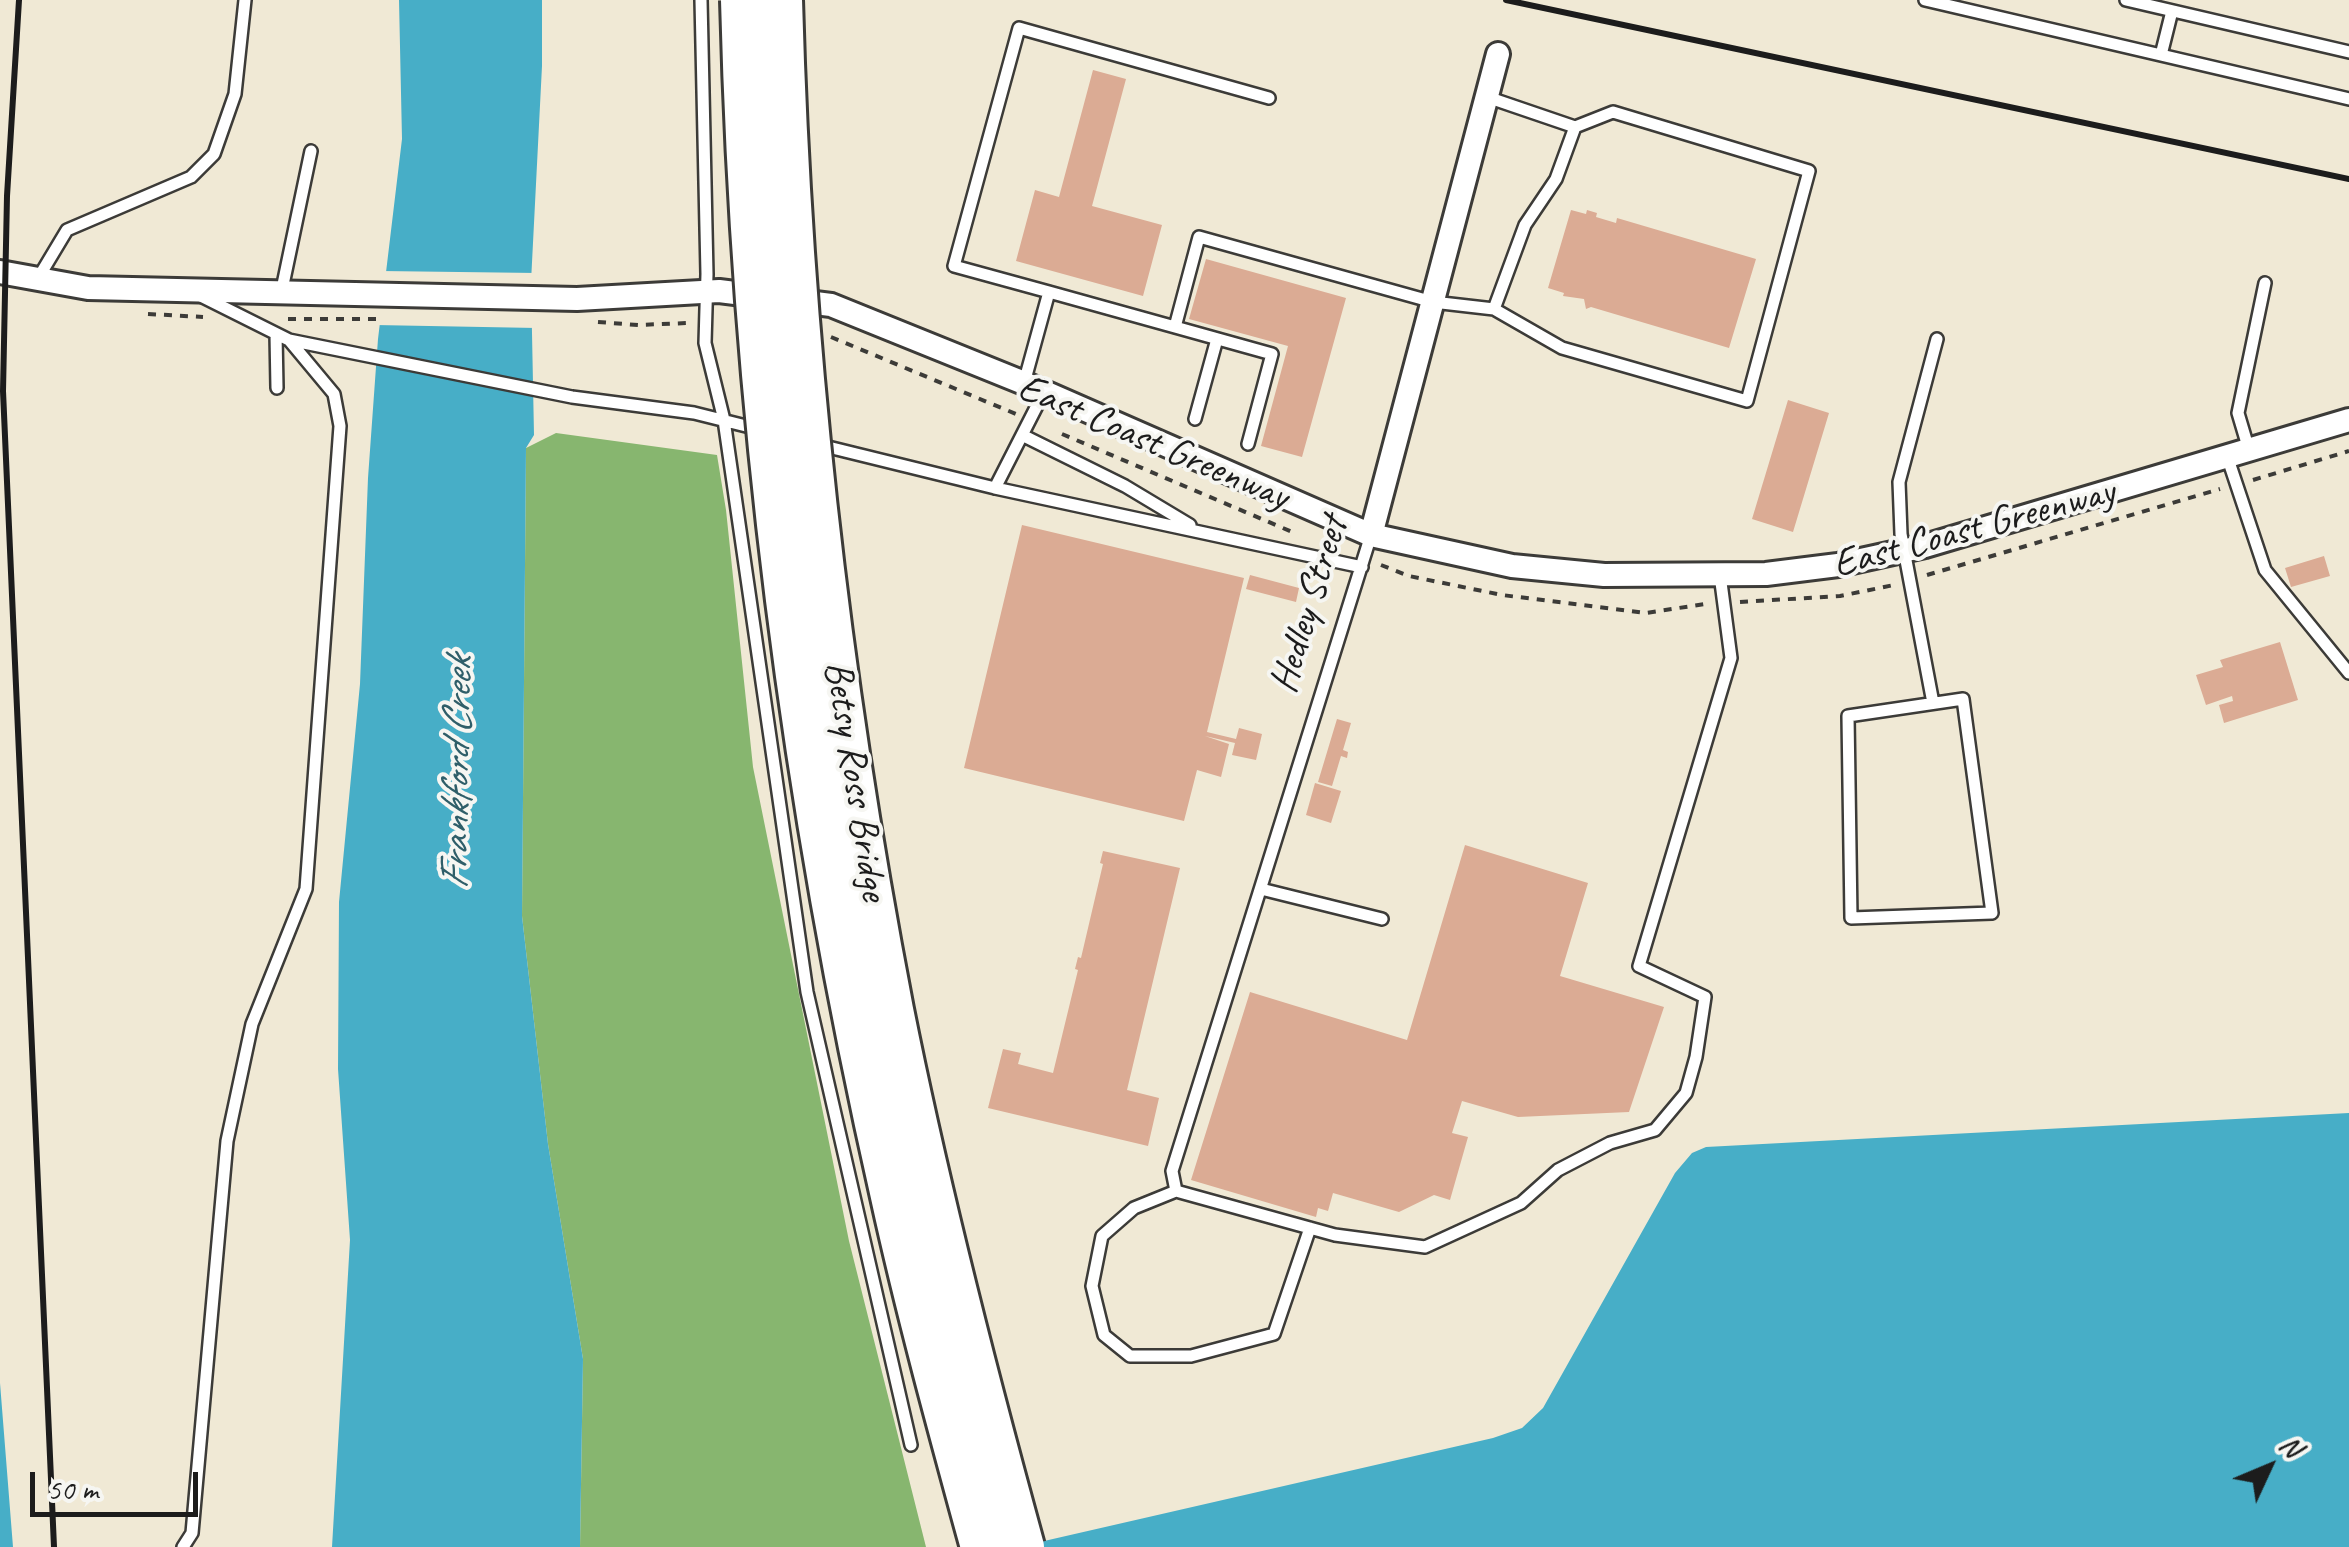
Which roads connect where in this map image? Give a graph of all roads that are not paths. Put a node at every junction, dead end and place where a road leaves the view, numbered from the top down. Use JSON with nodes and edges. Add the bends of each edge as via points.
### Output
{"nodes":[{"id":1,"x":246,"y":0,"type":"edge"},
{"id":2,"x":701,"y":0,"type":"edge"},
{"id":3,"x":742,"y":0,"type":"edge"},
{"id":4,"x":781,"y":0,"type":"edge"},
{"id":5,"x":1925,"y":0,"type":"edge"},
{"id":6,"x":2126,"y":0,"type":"edge"},
{"id":7,"x":2172,"y":11,"type":"junction"},
{"id":8,"x":2349,"y":52,"type":"edge"},
{"id":9,"x":1498,"y":54,"type":"dead end"},
{"id":10,"x":2161,"y":55,"type":"junction"},
{"id":11,"x":1487,"y":97,"type":"junction"},
{"id":12,"x":1269,"y":98,"type":"dead end"},
{"id":13,"x":2349,"y":100,"type":"edge"},
{"id":14,"x":1575,"y":127,"type":"junction"},
{"id":15,"x":311,"y":150,"type":"dead end"},
{"id":16,"x":0,"y":272,"type":"edge"},
{"id":17,"x":37,"y":280,"type":"junction"},
{"id":18,"x":2265,"y":283,"type":"dead end"},
{"id":19,"x":191,"y":291,"type":"junction"},
{"id":20,"x":708,"y":292,"type":"junction"},
{"id":21,"x":1048,"y":292,"type":"junction"},
{"id":22,"x":281,"y":294,"type":"junction"},
{"id":23,"x":1433,"y":302,"type":"junction"},
{"id":24,"x":1494,"y":309,"type":"junction"},
{"id":25,"x":1175,"y":327,"type":"junction"},
{"id":26,"x":276,"y":334,"type":"junction"},
{"id":27,"x":1217,"y":339,"type":"junction"},
{"id":28,"x":1937,"y":339,"type":"dead end"},
{"id":29,"x":289,"y":340,"type":"junction"},
{"id":30,"x":277,"y":388,"type":"dead end"},
{"id":31,"x":1034,"y":388,"type":"junction"},
{"id":32,"x":1196,"y":419,"type":"dead end"},
{"id":33,"x":724,"y":420,"type":"junction"},
{"id":34,"x":2349,"y":420,"type":"edge"},
{"id":35,"x":779,"y":434,"type":"dead end"},
{"id":36,"x":1022,"y":435,"type":"junction"},
{"id":37,"x":797,"y":439,"type":"dead end"},
{"id":38,"x":1248,"y":444,"type":"dead end"},
{"id":39,"x":2238,"y":453,"type":"junction"},
{"id":40,"x":995,"y":488,"type":"junction"},
{"id":41,"x":1200,"y":532,"type":"junction"},
{"id":42,"x":1371,"y":535,"type":"junction"},
{"id":43,"x":1904,"y":550,"type":"junction"},
{"id":44,"x":1363,"y":563,"type":"junction"},
{"id":45,"x":1720,"y":575,"type":"junction"},
{"id":46,"x":2349,"y":673,"type":"edge"},
{"id":47,"x":1933,"y":703,"type":"junction"},
{"id":48,"x":1261,"y":888,"type":"junction"},
{"id":49,"x":1382,"y":919,"type":"dead end"},
{"id":50,"x":1176,"y":1192,"type":"junction"},
{"id":51,"x":1310,"y":1228,"type":"junction"},
{"id":52,"x":911,"y":1445,"type":"dead end"},
{"id":53,"x":183,"y":1547,"type":"edge"},
{"id":54,"x":982,"y":1547,"type":"edge"},
{"id":55,"x":1022,"y":1547,"type":"edge"}],
"edges":[{"from":1,"to":17,"type":"lane","via":[[235,94],[214,154],[191,178],[67,230]]},
{"from":2,"to":20,"type":"lane"},
{"from":3,"to":54,"type":"highway","name":"Betsy Ross Bridge","bridge":true,"via":[[770,452],[815,795],[892,1197]]},
{"from":4,"to":55,"type":"highway","name":"Betsy Ross Bridge","bridge":true,"via":[[810,447],[851,769],[926,1170]]},
{"from":5,"to":10,"type":"lane"},
{"from":6,"to":7,"type":"lane"},
{"from":7,"to":8,"type":"lane"},
{"from":7,"to":10,"type":"lane"},
{"from":9,"to":11,"type":"street","name":"Hedley Street"},
{"from":10,"to":13,"type":"lane"},
{"from":11,"to":14,"type":"lane"},
{"from":11,"to":23,"type":"street","name":"Hedley Street"},
{"from":12,"to":21,"type":"lane","via":[[1019,28],[954,266]]},
{"from":14,"to":24,"type":"lane","via":[[1556,178],[1524,225]]},
{"from":14,"to":24,"type":"lane","via":[[1614,112],[1810,171],[1747,401],[1562,348]]},
{"from":15,"to":22,"type":"lane"},
{"from":16,"to":17,"type":"street"},
{"from":17,"to":19,"type":"street"},
{"from":18,"to":39,"type":"lane","via":[[2238,413]]},
{"from":19,"to":22,"type":"street"},
{"from":19,"to":26,"type":"lane"},
{"from":20,"to":22,"type":"street","via":[[358,308]]},
{"from":20,"to":31,"type":"street","via":[[831,305]]},
{"from":20,"to":33,"type":"lane","via":[[706,343]]},
{"from":21,"to":25,"type":"lane"},
{"from":21,"to":31,"type":"lane"},
{"from":23,"to":24,"type":"lane"},
{"from":23,"to":25,"type":"lane","via":[[1199,237]]},
{"from":23,"to":42,"type":"street","name":"Hedley Street"},
{"from":25,"to":27,"type":"lane"},
{"from":26,"to":29,"type":"lane"},
{"from":26,"to":30,"type":"lane"},
{"from":27,"to":32,"type":"lane"},
{"from":27,"to":38,"type":"lane","via":[[1272,354]]},
{"from":28,"to":43,"type":"lane","via":[[1898,482]]},
{"from":29,"to":33,"type":"lane"},
{"from":29,"to":53,"type":"lane","via":[[334,394],[340,426],[306,889],[252,1024],[227,1141],[192,1533]]},
{"from":31,"to":36,"type":"lane"},
{"from":31,"to":42,"type":"street"},
{"from":33,"to":35,"type":"lane"},
{"from":33,"to":52,"type":"lane","via":[[808,992]]},
{"from":34,"to":39,"type":"street"},
{"from":36,"to":40,"type":"lane"},
{"from":36,"to":41,"type":"lane"},
{"from":37,"to":40,"type":"lane"},
{"from":39,"to":43,"type":"street"},
{"from":39,"to":46,"type":"lane","via":[[2236,484],[2264,570]]},
{"from":40,"to":41,"type":"lane"},
{"from":41,"to":44,"type":"lane"},
{"from":42,"to":44,"type":"lane","name":"Hedley Street"},
{"from":42,"to":45,"type":"street","via":[[1512,566],[1604,575]]},
{"from":43,"to":45,"type":"street","via":[[1838,565]]},
{"from":43,"to":47,"type":"lane"},
{"from":44,"to":48,"type":"lane","name":"Hedley Street"},
{"from":45,"to":51,"type":"lane","via":[[1731,658],[1638,966],[1705,998],[1686,1093],[1655,1130],[1610,1143],[1558,1170],[1521,1204],[1425,1248]]},
{"from":47,"to":47,"type":"lane","via":[[1848,716],[1851,918],[1992,914],[1963,699]]},
{"from":48,"to":49,"type":"lane"},
{"from":48,"to":50,"type":"lane","name":"Hedley Street","via":[[1172,1172]]},
{"from":50,"to":51,"type":"lane"},
{"from":50,"to":51,"type":"lane","via":[[1134,1208],[1102,1236],[1092,1286],[1104,1336],[1130,1356],[1190,1356],[1274,1334]]}]}
